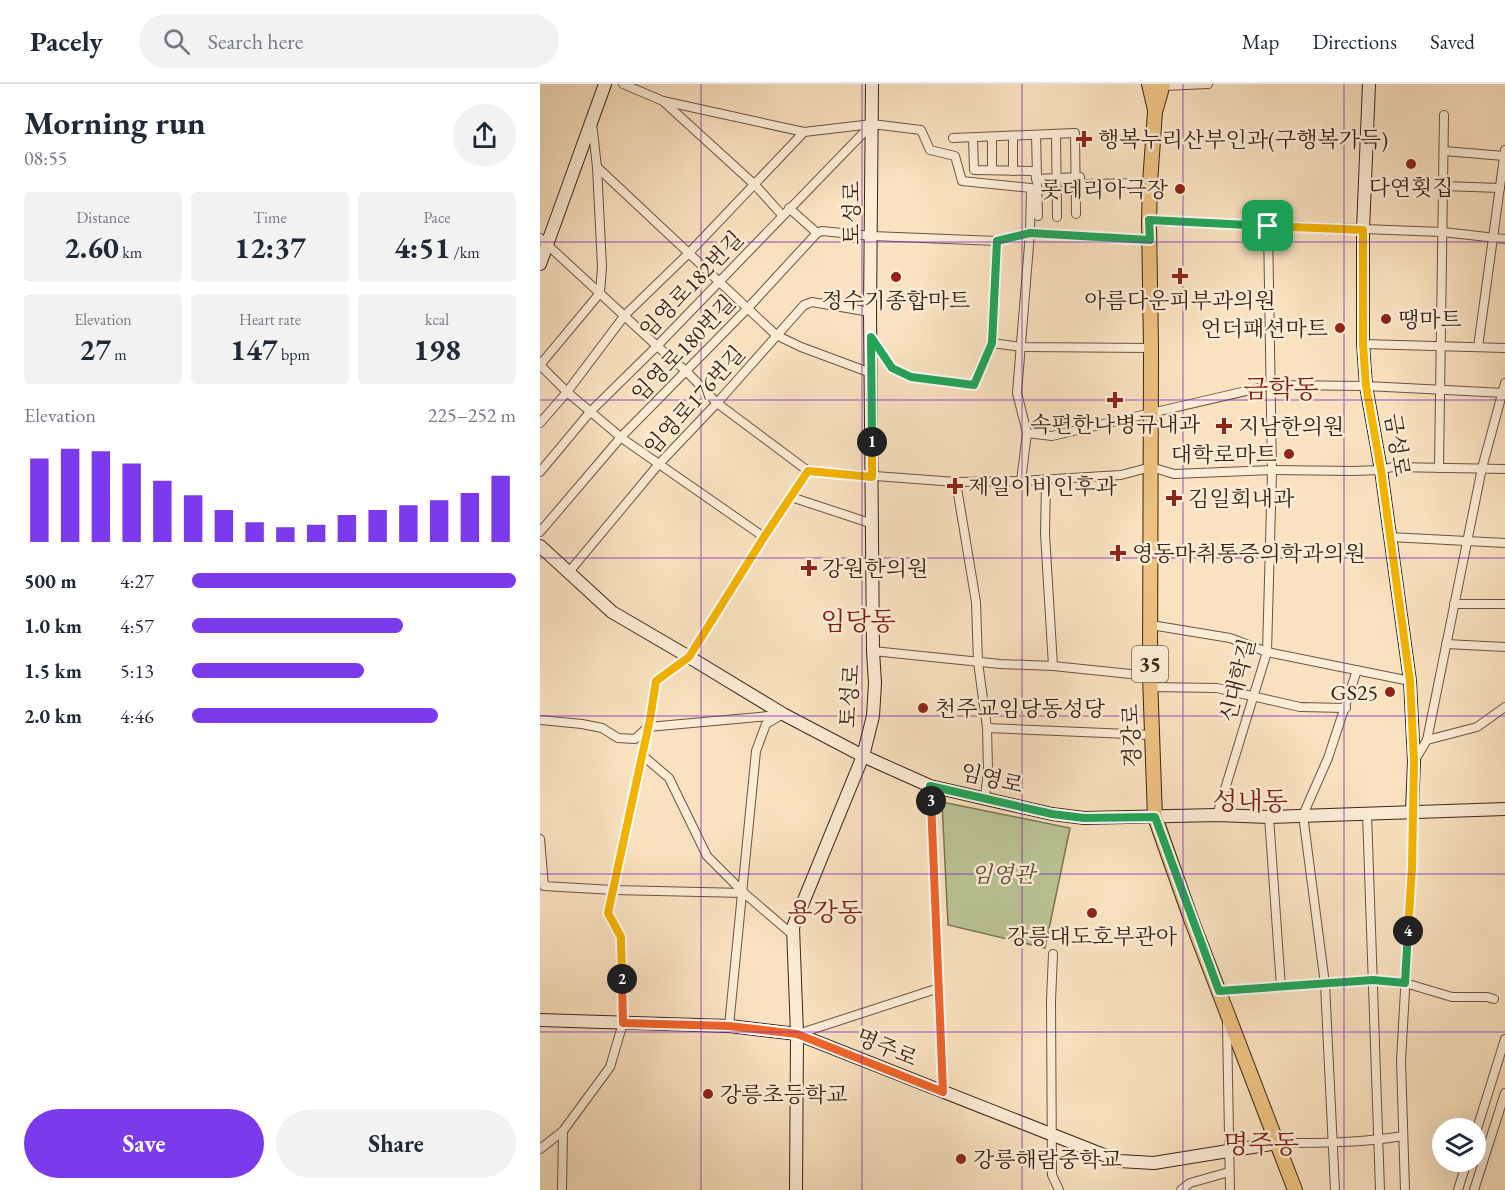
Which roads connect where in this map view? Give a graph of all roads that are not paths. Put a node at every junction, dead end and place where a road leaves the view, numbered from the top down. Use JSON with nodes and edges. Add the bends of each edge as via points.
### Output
{"nodes":[{"id":1,"x":605,"y":84,"type":"edge"},
{"id":2,"x":622,"y":84,"type":"edge"},
{"id":3,"x":872,"y":84,"type":"edge"},
{"id":4,"x":1208,"y":84,"type":"edge"},
{"id":5,"x":1369,"y":84,"type":"edge"},
{"id":6,"x":1158,"y":85,"type":"edge"},
{"id":7,"x":663,"y":101,"type":"junction"},
{"id":8,"x":1444,"y":115,"type":"dead end"},
{"id":9,"x":592,"y":119,"type":"junction"},
{"id":10,"x":872,"y":124,"type":"junction"},
{"id":11,"x":804,"y":132,"type":"junction"},
{"id":12,"x":1056,"y":134,"type":"junction"},
{"id":13,"x":1036,"y":135,"type":"junction"},
{"id":14,"x":1013,"y":136,"type":"junction"},
{"id":15,"x":992,"y":137,"type":"junction"},
{"id":16,"x":953,"y":138,"type":"dead end"},
{"id":17,"x":973,"y":138,"type":"junction"},
{"id":18,"x":1444,"y":152,"type":"junction"},
{"id":19,"x":1505,"y":153,"type":"edge"},
{"id":20,"x":597,"y":167,"type":"junction"},
{"id":21,"x":992,"y":171,"type":"junction"},
{"id":22,"x":1013,"y":171,"type":"junction"},
{"id":23,"x":1076,"y":177,"type":"junction"},
{"id":24,"x":1037,"y":179,"type":"junction"},
{"id":25,"x":1057,"y":179,"type":"junction"},
{"id":26,"x":1150,"y":183,"type":"junction"},
{"id":27,"x":755,"y":184,"type":"junction"},
{"id":28,"x":1443,"y":186,"type":"junction"},
{"id":29,"x":1500,"y":188,"type":"junction"},
{"id":30,"x":789,"y":208,"type":"junction"},
{"id":31,"x":1076,"y":214,"type":"dead end"},
{"id":32,"x":782,"y":215,"type":"junction"},
{"id":33,"x":1038,"y":216,"type":"dead end"},
{"id":34,"x":1057,"y":217,"type":"dead end"},
{"id":35,"x":1149,"y":220,"type":"junction"},
{"id":36,"x":1268,"y":226,"type":"junction"},
{"id":37,"x":1363,"y":230,"type":"junction"},
{"id":38,"x":1443,"y":231,"type":"junction"},
{"id":39,"x":817,"y":233,"type":"junction"},
{"id":40,"x":1030,"y":233,"type":"junction"},
{"id":41,"x":872,"y":236,"type":"junction"},
{"id":42,"x":1493,"y":238,"type":"junction"},
{"id":43,"x":1505,"y":239,"type":"edge"},
{"id":44,"x":1150,"y":240,"type":"junction"},
{"id":45,"x":544,"y":241,"type":"edge"},
{"id":46,"x":997,"y":241,"type":"junction"},
{"id":47,"x":689,"y":253,"type":"junction"},
{"id":48,"x":540,"y":264,"type":"edge"},
{"id":49,"x":719,"y":281,"type":"junction"},
{"id":50,"x":600,"y":293,"type":"junction"},
{"id":51,"x":747,"y":309,"type":"junction"},
{"id":52,"x":870,"y":312,"type":"junction"},
{"id":53,"x":625,"y":315,"type":"junction"},
{"id":54,"x":776,"y":335,"type":"junction"},
{"id":55,"x":871,"y":337,"type":"junction"},
{"id":56,"x":992,"y":343,"type":"junction"},
{"id":57,"x":1363,"y":344,"type":"junction"},
{"id":58,"x":657,"y":346,"type":"junction"},
{"id":59,"x":1440,"y":346,"type":"junction"},
{"id":60,"x":1022,"y":347,"type":"junction"},
{"id":61,"x":1478,"y":347,"type":"junction"},
{"id":62,"x":1151,"y":348,"type":"junction"},
{"id":63,"x":1505,"y":348,"type":"edge"},
{"id":64,"x":540,"y":365,"type":"edge"},
{"id":65,"x":687,"y":372,"type":"junction"},
{"id":66,"x":871,"y":374,"type":"junction"},
{"id":67,"x":1505,"y":382,"type":"edge"},
{"id":68,"x":1272,"y":386,"type":"junction"},
{"id":69,"x":1366,"y":386,"type":"junction"},
{"id":70,"x":1440,"y":391,"type":"junction"},
{"id":71,"x":567,"y":392,"type":"junction"},
{"id":72,"x":1504,"y":393,"type":"edge"},
{"id":73,"x":717,"y":403,"type":"junction"},
{"id":74,"x":590,"y":412,"type":"junction"},
{"id":75,"x":1151,"y":414,"type":"junction"},
{"id":76,"x":540,"y":423,"type":"edge"},
{"id":77,"x":1027,"y":433,"type":"junction"},
{"id":78,"x":621,"y":437,"type":"junction"},
{"id":79,"x":658,"y":465,"type":"junction"},
{"id":80,"x":1151,"y":467,"type":"junction"},
{"id":81,"x":1439,"y":468,"type":"junction"},
{"id":82,"x":1482,"y":468,"type":"junction"},
{"id":83,"x":1505,"y":469,"type":"edge"},
{"id":84,"x":1272,"y":470,"type":"junction"},
{"id":85,"x":1381,"y":470,"type":"junction"},
{"id":86,"x":808,"y":471,"type":"junction"},
{"id":87,"x":540,"y":472,"type":"edge"},
{"id":88,"x":872,"y":477,"type":"junction"},
{"id":89,"x":1046,"y":481,"type":"junction"},
{"id":90,"x":956,"y":482,"type":"junction"},
{"id":91,"x":1021,"y":482,"type":"junction"},
{"id":92,"x":791,"y":496,"type":"junction"},
{"id":93,"x":873,"y":524,"type":"junction"},
{"id":94,"x":540,"y":532,"type":"edge"},
{"id":95,"x":764,"y":537,"type":"junction"},
{"id":96,"x":1390,"y":537,"type":"junction"},
{"id":97,"x":1467,"y":541,"type":"junction"},
{"id":98,"x":1505,"y":543,"type":"edge"},
{"id":99,"x":540,"y":546,"type":"edge"},
{"id":100,"x":569,"y":572,"type":"junction"},
{"id":101,"x":1454,"y":604,"type":"junction"},
{"id":102,"x":1505,"y":604,"type":"edge"},
{"id":103,"x":1151,"y":625,"type":"junction"},
{"id":104,"x":1446,"y":644,"type":"junction"},
{"id":105,"x":1505,"y":647,"type":"edge"},
{"id":106,"x":873,"y":651,"type":"junction"},
{"id":107,"x":1267,"y":652,"type":"junction"},
{"id":108,"x":689,"y":657,"type":"junction"},
{"id":109,"x":978,"y":662,"type":"junction"},
{"id":110,"x":1053,"y":666,"type":"junction"},
{"id":111,"x":1357,"y":670,"type":"junction"},
{"id":112,"x":1150,"y":681,"type":"junction"},
{"id":113,"x":1410,"y":681,"type":"junction"},
{"id":114,"x":1252,"y":697,"type":"junction"},
{"id":115,"x":1505,"y":707,"type":"edge"},
{"id":116,"x":1346,"y":708,"type":"junction"},
{"id":117,"x":783,"y":714,"type":"junction"},
{"id":118,"x":540,"y":720,"type":"edge"},
{"id":119,"x":648,"y":727,"type":"junction"},
{"id":120,"x":987,"y":728,"type":"junction"},
{"id":121,"x":1152,"y":735,"type":"junction"},
{"id":122,"x":1427,"y":740,"type":"junction"},
{"id":123,"x":642,"y":755,"type":"junction"},
{"id":124,"x":863,"y":756,"type":"junction"},
{"id":125,"x":1414,"y":761,"type":"junction"},
{"id":126,"x":930,"y":786,"type":"junction"},
{"id":127,"x":985,"y":798,"type":"junction"},
{"id":128,"x":1505,"y":809,"type":"edge"},
{"id":129,"x":1412,"y":811,"type":"junction"},
{"id":130,"x":1367,"y":813,"type":"junction"},
{"id":131,"x":1303,"y":814,"type":"junction"},
{"id":132,"x":1217,"y":815,"type":"junction"},
{"id":133,"x":1155,"y":817,"type":"junction"},
{"id":134,"x":1269,"y":817,"type":"junction"},
{"id":135,"x":540,"y":839,"type":"edge"},
{"id":136,"x":613,"y":890,"type":"junction"},
{"id":137,"x":744,"y":893,"type":"junction"},
{"id":138,"x":793,"y":935,"type":"junction"},
{"id":139,"x":1053,"y":954,"type":"dead end"},
{"id":140,"x":1373,"y":980,"type":"junction"},
{"id":141,"x":1405,"y":983,"type":"junction"},
{"id":142,"x":1325,"y":984,"type":"junction"},
{"id":143,"x":1281,"y":987,"type":"junction"},
{"id":144,"x":939,"y":988,"type":"junction"},
{"id":145,"x":1219,"y":991,"type":"junction"},
{"id":146,"x":1494,"y":999,"type":"dead end"},
{"id":147,"x":1227,"y":1013,"type":"junction"},
{"id":148,"x":540,"y":1020,"type":"edge"},
{"id":149,"x":623,"y":1023,"type":"junction"},
{"id":150,"x":729,"y":1026,"type":"junction"},
{"id":151,"x":797,"y":1034,"type":"junction"},
{"id":152,"x":1505,"y":1039,"type":"edge"},
{"id":153,"x":943,"y":1092,"type":"junction"},
{"id":154,"x":1505,"y":1093,"type":"edge"},
{"id":155,"x":1480,"y":1118,"type":"edge"},
{"id":156,"x":563,"y":1131,"type":"junction"},
{"id":157,"x":1052,"y":1135,"type":"junction"},
{"id":158,"x":1404,"y":1136,"type":"junction"},
{"id":159,"x":1378,"y":1140,"type":"junction"},
{"id":160,"x":1277,"y":1143,"type":"junction"},
{"id":161,"x":1333,"y":1143,"type":"junction"},
{"id":162,"x":540,"y":1149,"type":"edge"},
{"id":163,"x":1229,"y":1151,"type":"junction"},
{"id":164,"x":1229,"y":1172,"type":"junction"},
{"id":165,"x":1464,"y":1172,"type":"edge"},
{"id":166,"x":562,"y":1190,"type":"edge"},
{"id":167,"x":796,"y":1190,"type":"edge"},
{"id":168,"x":1059,"y":1190,"type":"edge"},
{"id":169,"x":1181,"y":1190,"type":"edge"},
{"id":170,"x":1230,"y":1190,"type":"edge"},
{"id":171,"x":1295,"y":1190,"type":"edge"},
{"id":172,"x":1335,"y":1190,"type":"edge"},
{"id":173,"x":1380,"y":1190,"type":"edge"},
{"id":174,"x":1405,"y":1190,"type":"edge"},
{"id":175,"x":1458,"y":1190,"type":"edge"},
{"id":176,"x":1474,"y":1190,"type":"edge"}],
"edges":[{"from":1,"to":9,"type":"street"},
{"from":2,"to":7,"type":"street"},
{"from":3,"to":10,"type":"street","name":"토성로"},
{"from":4,"to":6,"type":"street"},
{"from":5,"to":37,"type":"street","name":"금성로"},
{"from":6,"to":26,"type":"main road","name":"경강로","number":"35"},
{"from":7,"to":11,"type":"street"},
{"from":7,"to":27,"type":"street"},
{"from":8,"to":18,"type":"street"},
{"from":9,"to":20,"type":"street"},
{"from":9,"to":45,"type":"street"},
{"from":10,"to":11,"type":"street"},
{"from":10,"to":30,"type":"street","name":"임영로182번길"},
{"from":10,"to":40,"type":"street","via":[[921,130],[930,150],[955,156],[962,181],[1031,188]]},
{"from":10,"to":41,"type":"street","name":"토성로"},
{"from":11,"to":27,"type":"street"},
{"from":12,"to":13,"type":"street"},
{"from":12,"to":23,"type":"street","via":[[1074,132]]},
{"from":12,"to":25,"type":"street"},
{"from":13,"to":14,"type":"street"},
{"from":13,"to":24,"type":"street"},
{"from":14,"to":15,"type":"street"},
{"from":14,"to":22,"type":"street"},
{"from":15,"to":17,"type":"street"},
{"from":15,"to":21,"type":"street"},
{"from":16,"to":17,"type":"street"},
{"from":17,"to":21,"type":"street","via":[[974,170]]},
{"from":18,"to":19,"type":"street"},
{"from":18,"to":28,"type":"street"},
{"from":19,"to":29,"type":"street"},
{"from":20,"to":47,"type":"street"},
{"from":20,"to":50,"type":"street"},
{"from":21,"to":22,"type":"street"},
{"from":22,"to":24,"type":"street","via":[[1035,171]]},
{"from":23,"to":25,"type":"street"},
{"from":23,"to":26,"type":"street","via":[[1080,177],[1080,184]]},
{"from":23,"to":31,"type":"street"},
{"from":24,"to":25,"type":"street"},
{"from":24,"to":33,"type":"street"},
{"from":25,"to":34,"type":"street"},
{"from":26,"to":35,"type":"main road","name":"경강로","number":"35"},
{"from":27,"to":32,"type":"street"},
{"from":27,"to":47,"type":"street"},
{"from":28,"to":29,"type":"street"},
{"from":28,"to":38,"type":"street"},
{"from":29,"to":42,"type":"street"},
{"from":30,"to":32,"type":"street","name":"임영로182번길"},
{"from":30,"to":39,"type":"street"},
{"from":32,"to":49,"type":"street","name":"임영로182번길"},
{"from":35,"to":36,"type":"street"},
{"from":35,"to":44,"type":"main road","name":"경강로","number":"35"},
{"from":36,"to":37,"type":"street"},
{"from":36,"to":68,"type":"street","name":"신대학길"},
{"from":37,"to":38,"type":"street"},
{"from":37,"to":57,"type":"street","name":"금성로"},
{"from":38,"to":42,"type":"street"},
{"from":38,"to":59,"type":"street"},
{"from":39,"to":41,"type":"street"},
{"from":39,"to":51,"type":"street","name":"임영로180번길"},
{"from":40,"to":44,"type":"street"},
{"from":40,"to":46,"type":"street"},
{"from":40,"to":60,"type":"street"},
{"from":41,"to":46,"type":"street"},
{"from":41,"to":52,"type":"street","name":"토성로"},
{"from":42,"to":43,"type":"street"},
{"from":42,"to":61,"type":"street"},
{"from":44,"to":62,"type":"main road","name":"경강로","number":"35"},
{"from":45,"to":48,"type":"street"},
{"from":45,"to":50,"type":"street"},
{"from":46,"to":56,"type":"street"},
{"from":47,"to":49,"type":"street"},
{"from":47,"to":53,"type":"street"},
{"from":49,"to":51,"type":"street"},
{"from":49,"to":58,"type":"street","name":"임영로182번길"},
{"from":50,"to":53,"type":"street"},
{"from":50,"to":64,"type":"street"},
{"from":51,"to":54,"type":"street"},
{"from":51,"to":65,"type":"street","name":"임영로180번길"},
{"from":52,"to":54,"type":"street","name":"임영로176번길","via":[[812,302],[804,305]]},
{"from":52,"to":55,"type":"street","name":"토성로"},
{"from":53,"to":58,"type":"street"},
{"from":53,"to":71,"type":"street"},
{"from":54,"to":66,"type":"street"},
{"from":54,"to":73,"type":"street","name":"임영로176번길"},
{"from":55,"to":56,"type":"street","via":[[892,368],[911,377],[974,385]]},
{"from":55,"to":66,"type":"street","name":"토성로"},
{"from":56,"to":60,"type":"street"},
{"from":57,"to":59,"type":"street"},
{"from":57,"to":69,"type":"street","name":"금성로"},
{"from":58,"to":65,"type":"street"},
{"from":58,"to":74,"type":"street","name":"임영로182번길"},
{"from":59,"to":61,"type":"street"},
{"from":59,"to":70,"type":"street"},
{"from":60,"to":62,"type":"street"},
{"from":60,"to":77,"type":"street","via":[[1017,393]]},
{"from":61,"to":63,"type":"street"},
{"from":62,"to":75,"type":"main road","name":"경강로","number":"35"},
{"from":64,"to":71,"type":"street"},
{"from":65,"to":73,"type":"street"},
{"from":65,"to":78,"type":"street","name":"임영로180번길"},
{"from":66,"to":88,"type":"street","name":"토성로"},
{"from":67,"to":72,"type":"street"},
{"from":68,"to":69,"type":"street"},
{"from":68,"to":75,"type":"street"},
{"from":68,"to":84,"type":"street","name":"신대학길"},
{"from":69,"to":70,"type":"street"},
{"from":69,"to":85,"type":"street","name":"금성로"},
{"from":70,"to":72,"type":"street"},
{"from":70,"to":81,"type":"street"},
{"from":71,"to":74,"type":"street"},
{"from":71,"to":76,"type":"street"},
{"from":72,"to":82,"type":"street"},
{"from":73,"to":79,"type":"street","name":"임영로176번길"},
{"from":73,"to":86,"type":"street"},
{"from":74,"to":78,"type":"street"},
{"from":74,"to":87,"type":"street","name":"임영로182번길"},
{"from":75,"to":77,"type":"street","via":[[1052,436]]},
{"from":75,"to":80,"type":"main road","name":"경강로","number":"35"},
{"from":77,"to":91,"type":"street"},
{"from":78,"to":79,"type":"street"},
{"from":78,"to":94,"type":"street","name":"임영로180번길"},
{"from":79,"to":95,"type":"street"},
{"from":79,"to":100,"type":"street","name":"임영로176번길"},
{"from":80,"to":84,"type":"street","via":[[1174,474]]},
{"from":80,"to":89,"type":"street","via":[[1121,475]]},
{"from":80,"to":103,"type":"main road","name":"경강로","number":"35"},
{"from":81,"to":82,"type":"street"},
{"from":81,"to":85,"type":"street"},
{"from":82,"to":83,"type":"street"},
{"from":82,"to":97,"type":"street"},
{"from":84,"to":85,"type":"street"},
{"from":84,"to":107,"type":"street","name":"신대학길"},
{"from":85,"to":96,"type":"street","name":"금성로"},
{"from":86,"to":88,"type":"street"},
{"from":86,"to":92,"type":"street"},
{"from":88,"to":90,"type":"street"},
{"from":88,"to":93,"type":"street","name":"토성로"},
{"from":89,"to":91,"type":"street"},
{"from":89,"to":110,"type":"street","via":[[1045,534]]},
{"from":90,"to":91,"type":"street"},
{"from":90,"to":109,"type":"street","via":[[976,602]]},
{"from":92,"to":93,"type":"street"},
{"from":92,"to":95,"type":"street"},
{"from":93,"to":106,"type":"street","name":"토성로"},
{"from":95,"to":108,"type":"street"},
{"from":96,"to":97,"type":"street"},
{"from":96,"to":113,"type":"street","name":"금성로"},
{"from":97,"to":98,"type":"street"},
{"from":97,"to":101,"type":"street"},
{"from":99,"to":100,"type":"street","name":"임영로"},
{"from":100,"to":108,"type":"street","name":"임영로","via":[[612,612]]},
{"from":101,"to":102,"type":"street"},
{"from":101,"to":104,"type":"street"},
{"from":103,"to":107,"type":"street","via":[[1230,638]]},
{"from":103,"to":112,"type":"main road","name":"경강로","number":"35"},
{"from":104,"to":105,"type":"street"},
{"from":104,"to":122,"type":"street"},
{"from":106,"to":109,"type":"street"},
{"from":106,"to":124,"type":"street","name":"토성로","via":[[873,716]]},
{"from":107,"to":111,"type":"street"},
{"from":107,"to":114,"type":"street","name":"신대학길"},
{"from":108,"to":117,"type":"street","name":"임영로"},
{"from":108,"to":119,"type":"street","via":[[656,681]]},
{"from":109,"to":110,"type":"street"},
{"from":109,"to":120,"type":"street"},
{"from":110,"to":112,"type":"street"},
{"from":111,"to":113,"type":"street"},
{"from":111,"to":116,"type":"street"},
{"from":112,"to":114,"type":"street","via":[[1217,688]]},
{"from":112,"to":121,"type":"main road","name":"경강로","number":"35"},
{"from":113,"to":125,"type":"street","name":"금성로"},
{"from":114,"to":116,"type":"street","via":[[1300,707]]},
{"from":114,"to":132,"type":"street","name":"신대학길"},
{"from":115,"to":122,"type":"street","via":[[1477,727]]},
{"from":116,"to":131,"type":"street"},
{"from":117,"to":119,"type":"street"},
{"from":117,"to":124,"type":"street","name":"임영로"},
{"from":117,"to":137,"type":"street","via":[[766,724],[756,751]]},
{"from":118,"to":119,"type":"street","via":[[602,728],[618,738],[635,739]]},
{"from":119,"to":123,"type":"street"},
{"from":120,"to":121,"type":"street"},
{"from":120,"to":127,"type":"street"},
{"from":121,"to":133,"type":"main road","name":"경강로","number":"35"},
{"from":122,"to":125,"type":"street"},
{"from":123,"to":136,"type":"street"},
{"from":123,"to":137,"type":"street","via":[[669,778],[707,856]]},
{"from":124,"to":126,"type":"street","name":"임영로"},
{"from":124,"to":138,"type":"street","name":"토성로"},
{"from":125,"to":129,"type":"street","name":"금성로"},
{"from":126,"to":127,"type":"street","name":"임영로"},
{"from":126,"to":144,"type":"street"},
{"from":127,"to":133,"type":"street","name":"임영로","via":[[1084,818]]},
{"from":128,"to":129,"type":"street","name":"임영로"},
{"from":129,"to":130,"type":"street","name":"임영로"},
{"from":129,"to":141,"type":"street"},
{"from":130,"to":131,"type":"street","name":"임영로"},
{"from":130,"to":140,"type":"street"},
{"from":131,"to":134,"type":"street","name":"임영로"},
{"from":131,"to":142,"type":"street"},
{"from":132,"to":133,"type":"street","name":"임영로"},
{"from":132,"to":134,"type":"street","name":"임영로"},
{"from":133,"to":145,"type":"main road","name":"경강로","number":"35"},
{"from":134,"to":143,"type":"street"},
{"from":135,"to":136,"type":"street","via":[[544,886]]},
{"from":136,"to":137,"type":"street"},
{"from":136,"to":149,"type":"street","via":[[608,913],[621,937]]},
{"from":137,"to":138,"type":"street"},
{"from":137,"to":150,"type":"street"},
{"from":138,"to":151,"type":"street","name":"토성로"},
{"from":139,"to":157,"type":"street"},
{"from":140,"to":141,"type":"street"},
{"from":140,"to":142,"type":"street"},
{"from":140,"to":159,"type":"street"},
{"from":141,"to":146,"type":"street","via":[[1452,997]]},
{"from":141,"to":158,"type":"street","via":[[1401,1060]]},
{"from":142,"to":143,"type":"street"},
{"from":142,"to":161,"type":"street"},
{"from":143,"to":145,"type":"street"},
{"from":144,"to":151,"type":"street"},
{"from":144,"to":153,"type":"street"},
{"from":145,"to":147,"type":"main road","name":"경강로","number":"35"},
{"from":147,"to":160,"type":"main road","name":"경강로","number":"35"},
{"from":147,"to":163,"type":"street"},
{"from":148,"to":149,"type":"street","name":"명주로"},
{"from":149,"to":150,"type":"street","name":"명주로"},
{"from":149,"to":156,"type":"street","via":[[609,1066]]},
{"from":150,"to":151,"type":"street","name":"명주로"},
{"from":151,"to":153,"type":"street","name":"명주로"},
{"from":151,"to":167,"type":"street","name":"토성로"},
{"from":152,"to":155,"type":"street"},
{"from":153,"to":157,"type":"street","name":"명주로"},
{"from":154,"to":176,"type":"street"},
{"from":156,"to":162,"type":"street"},
{"from":156,"to":166,"type":"street"},
{"from":157,"to":163,"type":"street","name":"명주로","via":[[1119,1161],[1154,1163]]},
{"from":157,"to":168,"type":"street","via":[[1052,1175]]},
{"from":158,"to":159,"type":"street"},
{"from":158,"to":174,"type":"street"},
{"from":159,"to":161,"type":"street"},
{"from":159,"to":173,"type":"street"},
{"from":160,"to":161,"type":"street"},
{"from":160,"to":163,"type":"street","name":"명주로"},
{"from":160,"to":171,"type":"main road","name":"경강로","number":"35"},
{"from":161,"to":172,"type":"street"},
{"from":163,"to":164,"type":"street"},
{"from":164,"to":169,"type":"street","via":[[1190,1183]]},
{"from":164,"to":170,"type":"street"},
{"from":165,"to":175,"type":"street"}]}
